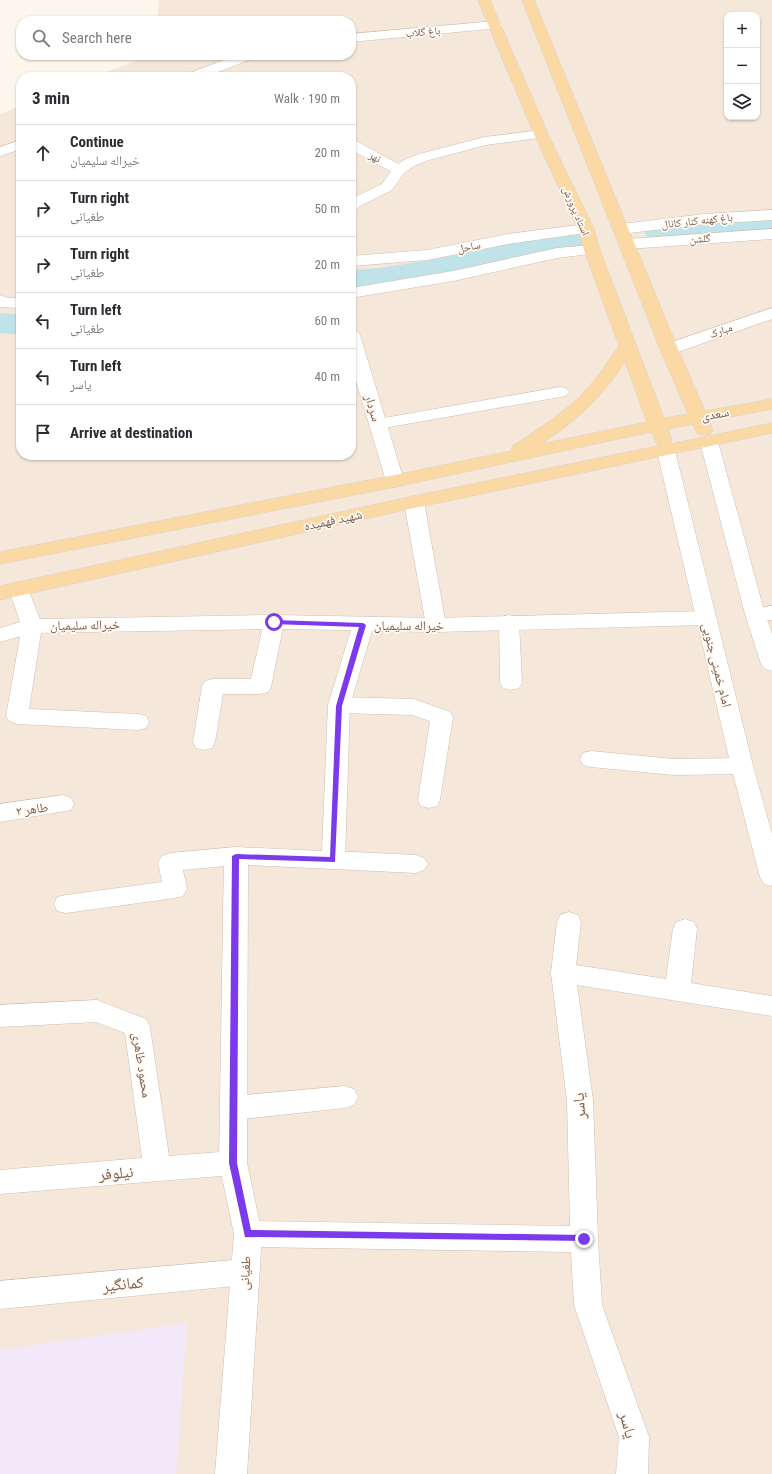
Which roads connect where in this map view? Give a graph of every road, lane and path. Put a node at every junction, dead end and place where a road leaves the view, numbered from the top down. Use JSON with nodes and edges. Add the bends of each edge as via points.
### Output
{"nodes":[{"id":1,"x":484,"y":0,"type":"edge"},
{"id":2,"x":528,"y":0,"type":"edge"},
{"id":3,"x":495,"y":25,"type":"junction"},
{"id":4,"x":356,"y":38,"type":"edge"},
{"id":5,"x":236,"y":60,"type":"edge"},
{"id":6,"x":205,"y":72,"type":"edge"},
{"id":7,"x":541,"y":134,"type":"junction"},
{"id":8,"x":16,"y":146,"type":"edge"},
{"id":9,"x":356,"y":147,"type":"edge"},
{"id":10,"x":0,"y":152,"type":"edge"},
{"id":11,"x":399,"y":170,"type":"junction"},
{"id":12,"x":356,"y":202,"type":"edge"},
{"id":13,"x":772,"y":215,"type":"edge"},
{"id":14,"x":586,"y":228,"type":"junction"},
{"id":15,"x":621,"y":229,"type":"junction"},
{"id":16,"x":772,"y":234,"type":"edge"},
{"id":17,"x":627,"y":244,"type":"junction"},
{"id":18,"x":592,"y":250,"type":"junction"},
{"id":19,"x":356,"y":261,"type":"edge"},
{"id":20,"x":356,"y":292,"type":"edge"},
{"id":21,"x":0,"y":300,"type":"edge"},
{"id":22,"x":16,"y":303,"type":"edge"},
{"id":23,"x":772,"y":313,"type":"edge"},
{"id":24,"x":627,"y":347,"type":"junction"},
{"id":25,"x":669,"y":349,"type":"junction"},
{"id":26,"x":356,"y":351,"type":"edge"},
{"id":27,"x":560,"y":392,"type":"dead end"},
{"id":28,"x":772,"y":404,"type":"edge"},
{"id":29,"x":699,"y":417,"type":"junction"},
{"id":30,"x":378,"y":424,"type":"junction"},
{"id":31,"x":658,"y":425,"type":"junction"},
{"id":32,"x":772,"y":428,"type":"edge"},
{"id":33,"x":709,"y":442,"type":"junction"},
{"id":34,"x":666,"y":451,"type":"junction"},
{"id":35,"x":510,"y":457,"type":"junction"},
{"id":36,"x":395,"y":481,"type":"junction"},
{"id":37,"x":414,"y":502,"type":"junction"},
{"id":38,"x":0,"y":558,"type":"edge"},
{"id":39,"x":9,"y":591,"type":"edge"},
{"id":40,"x":764,"y":614,"type":"edge"},
{"id":41,"x":705,"y":618,"type":"junction"},
{"id":42,"x":274,"y":622,"type":"junction"},
{"id":43,"x":509,"y":622,"type":"junction"},
{"id":44,"x":363,"y":625,"type":"junction"},
{"id":45,"x":436,"y":625,"type":"junction"},
{"id":46,"x":32,"y":626,"type":"junction"},
{"id":47,"x":0,"y":635,"type":"edge"},
{"id":48,"x":772,"y":664,"type":"edge"},
{"id":49,"x":511,"y":683,"type":"dead end"},
{"id":50,"x":339,"y":706,"type":"junction"},
{"id":51,"x":138,"y":722,"type":"dead end"},
{"id":52,"x":204,"y":742,"type":"dead end"},
{"id":53,"x":591,"y":760,"type":"dead end"},
{"id":54,"x":742,"y":766,"type":"junction"},
{"id":55,"x":429,"y":800,"type":"dead end"},
{"id":56,"x":64,"y":804,"type":"dead end"},
{"id":57,"x":0,"y":813,"type":"edge"},
{"id":58,"x":236,"y":856,"type":"junction"},
{"id":59,"x":333,"y":860,"type":"junction"},
{"id":60,"x":416,"y":864,"type":"dead end"},
{"id":61,"x":772,"y":877,"type":"edge"},
{"id":62,"x":66,"y":904,"type":"dead end"},
{"id":63,"x":569,"y":922,"type":"dead end"},
{"id":64,"x":685,"y":929,"type":"dead end"},
{"id":65,"x":563,"y":974,"type":"junction"},
{"id":66,"x":677,"y":992,"type":"junction"},
{"id":67,"x":772,"y":1006,"type":"edge"},
{"id":68,"x":0,"y":1016,"type":"edge"},
{"id":69,"x":345,"y":1097,"type":"dead end"},
{"id":70,"x":234,"y":1108,"type":"junction"},
{"id":71,"x":233,"y":1163,"type":"junction"},
{"id":72,"x":157,"y":1170,"type":"junction"},
{"id":73,"x":0,"y":1182,"type":"edge"},
{"id":74,"x":248,"y":1234,"type":"junction"},
{"id":75,"x":584,"y":1239,"type":"junction"},
{"id":76,"x":245,"y":1272,"type":"junction"},
{"id":77,"x":0,"y":1296,"type":"edge"},
{"id":78,"x":231,"y":1474,"type":"edge"},
{"id":79,"x":632,"y":1474,"type":"edge"}],
"edges":[{"from":1,"to":3,"type":"main road","name":"استاد پرورش"},
{"from":2,"to":15,"type":"main road"},
{"from":3,"to":4,"type":"street","name":"باغ گلاب"},
{"from":3,"to":7,"type":"main road","name":"استاد پرورش"},
{"from":5,"to":6,"type":"street"},
{"from":7,"to":11,"type":"street","via":[[485,141],[424,157]]},
{"from":7,"to":14,"type":"main road","name":"استاد پرورش"},
{"from":8,"to":10,"type":"street"},
{"from":9,"to":11,"type":"street","name":"نهر"},
{"from":11,"to":12,"type":"street","via":[[387,187]]},
{"from":13,"to":15,"type":"street","name":"باغ کهنه کنار کانال","via":[[705,219]]},
{"from":14,"to":18,"type":"main road","name":"استاد پرورش"},
{"from":14,"to":19,"type":"street","name":"ساحل","via":[[427,255]]},
{"from":15,"to":17,"type":"main road"},
{"from":16,"to":17,"type":"street","name":"گلشن"},
{"from":17,"to":25,"type":"main road"},
{"from":18,"to":20,"type":"street","via":[[557,253],[453,276]]},
{"from":18,"to":24,"type":"main road","name":"استاد پرورش"},
{"from":21,"to":22,"type":"street","via":[[5,303]]},
{"from":23,"to":25,"type":"street","name":"مبارک"},
{"from":24,"to":31,"type":"main road","name":"استاد پرورش"},
{"from":24,"to":35,"type":"main road","via":[[602,382],[578,408],[551,430]]},
{"from":25,"to":29,"type":"main road"},
{"from":26,"to":30,"type":"street","name":"سردار"},
{"from":27,"to":30,"type":"street"},
{"from":28,"to":29,"type":"main road","name":"سعدی"},
{"from":29,"to":31,"type":"main road","name":"سعدی"},
{"from":29,"to":33,"type":"main road"},
{"from":30,"to":36,"type":"street","name":"سردار"},
{"from":31,"to":34,"type":"main road","name":"استاد پرورش"},
{"from":31,"to":35,"type":"main road","name":"شهید فهمیده"},
{"from":32,"to":33,"type":"main road","name":"سعدی"},
{"from":33,"to":34,"type":"main road","name":"سعدی"},
{"from":33,"to":40,"type":"street"},
{"from":34,"to":37,"type":"main road","name":"شهید فهمیده"},
{"from":34,"to":41,"type":"street","name":"امام خمینی جنوبی"},
{"from":35,"to":36,"type":"main road","name":"شهید فهمیده"},
{"from":36,"to":38,"type":"main road","name":"شهید فهمیده"},
{"from":37,"to":39,"type":"main road","name":"شهید فهمیده"},
{"from":37,"to":45,"type":"street"},
{"from":39,"to":46,"type":"street","name":"خیراله سلیمیان"},
{"from":40,"to":48,"type":"street"},
{"from":41,"to":43,"type":"street","name":"خیراله سلیمیان"},
{"from":41,"to":54,"type":"street","name":"امام خمینی جنوبی"},
{"from":42,"to":44,"type":"street","name":"خیراله سلیمیان"},
{"from":42,"to":46,"type":"street","name":"خیراله سلیمیان"},
{"from":42,"to":52,"type":"street","via":[[260,687],[213,686]]},
{"from":43,"to":45,"type":"street","name":"خیراله سلیمیان"},
{"from":43,"to":49,"type":"street"},
{"from":44,"to":45,"type":"street","name":"خیراله سلیمیان"},
{"from":44,"to":50,"type":"street"},
{"from":46,"to":47,"type":"street"},
{"from":46,"to":51,"type":"street","via":[[17,716]]},
{"from":50,"to":55,"type":"street","via":[[414,707],[442,717]]},
{"from":50,"to":59,"type":"street"},
{"from":53,"to":54,"type":"street","via":[[674,767]]},
{"from":54,"to":61,"type":"street","name":"امام خمینی جنوبی"},
{"from":56,"to":57,"type":"street","name":"طاهر ۲"},
{"from":58,"to":59,"type":"street"},
{"from":58,"to":62,"type":"street","via":[[170,862],[175,889]]},
{"from":58,"to":70,"type":"street","name":"طغیانی"},
{"from":59,"to":60,"type":"street"},
{"from":63,"to":65,"type":"street","name":"یاسر"},
{"from":64,"to":66,"type":"street"},
{"from":65,"to":66,"type":"street"},
{"from":65,"to":75,"type":"street","name":"یاسر","via":[[580,1100]]},
{"from":66,"to":67,"type":"street"},
{"from":68,"to":72,"type":"street","name":"محمود طاهری","via":[[98,1011],[137,1027]]},
{"from":69,"to":70,"type":"street"},
{"from":70,"to":71,"type":"street","name":"طغیانی"},
{"from":71,"to":72,"type":"street","name":"نیلوفر"},
{"from":71,"to":74,"type":"street","name":"طغیانی"},
{"from":72,"to":73,"type":"street","name":"نیلوفر"},
{"from":74,"to":75,"type":"street"},
{"from":74,"to":76,"type":"street","name":"طغیانی"},
{"from":75,"to":79,"type":"street","name":"یاسر","via":[[588,1305],[634,1437]]},
{"from":76,"to":77,"type":"street","name":"کمانگیر"},
{"from":76,"to":78,"type":"street","name":"طغیانی"}]}
